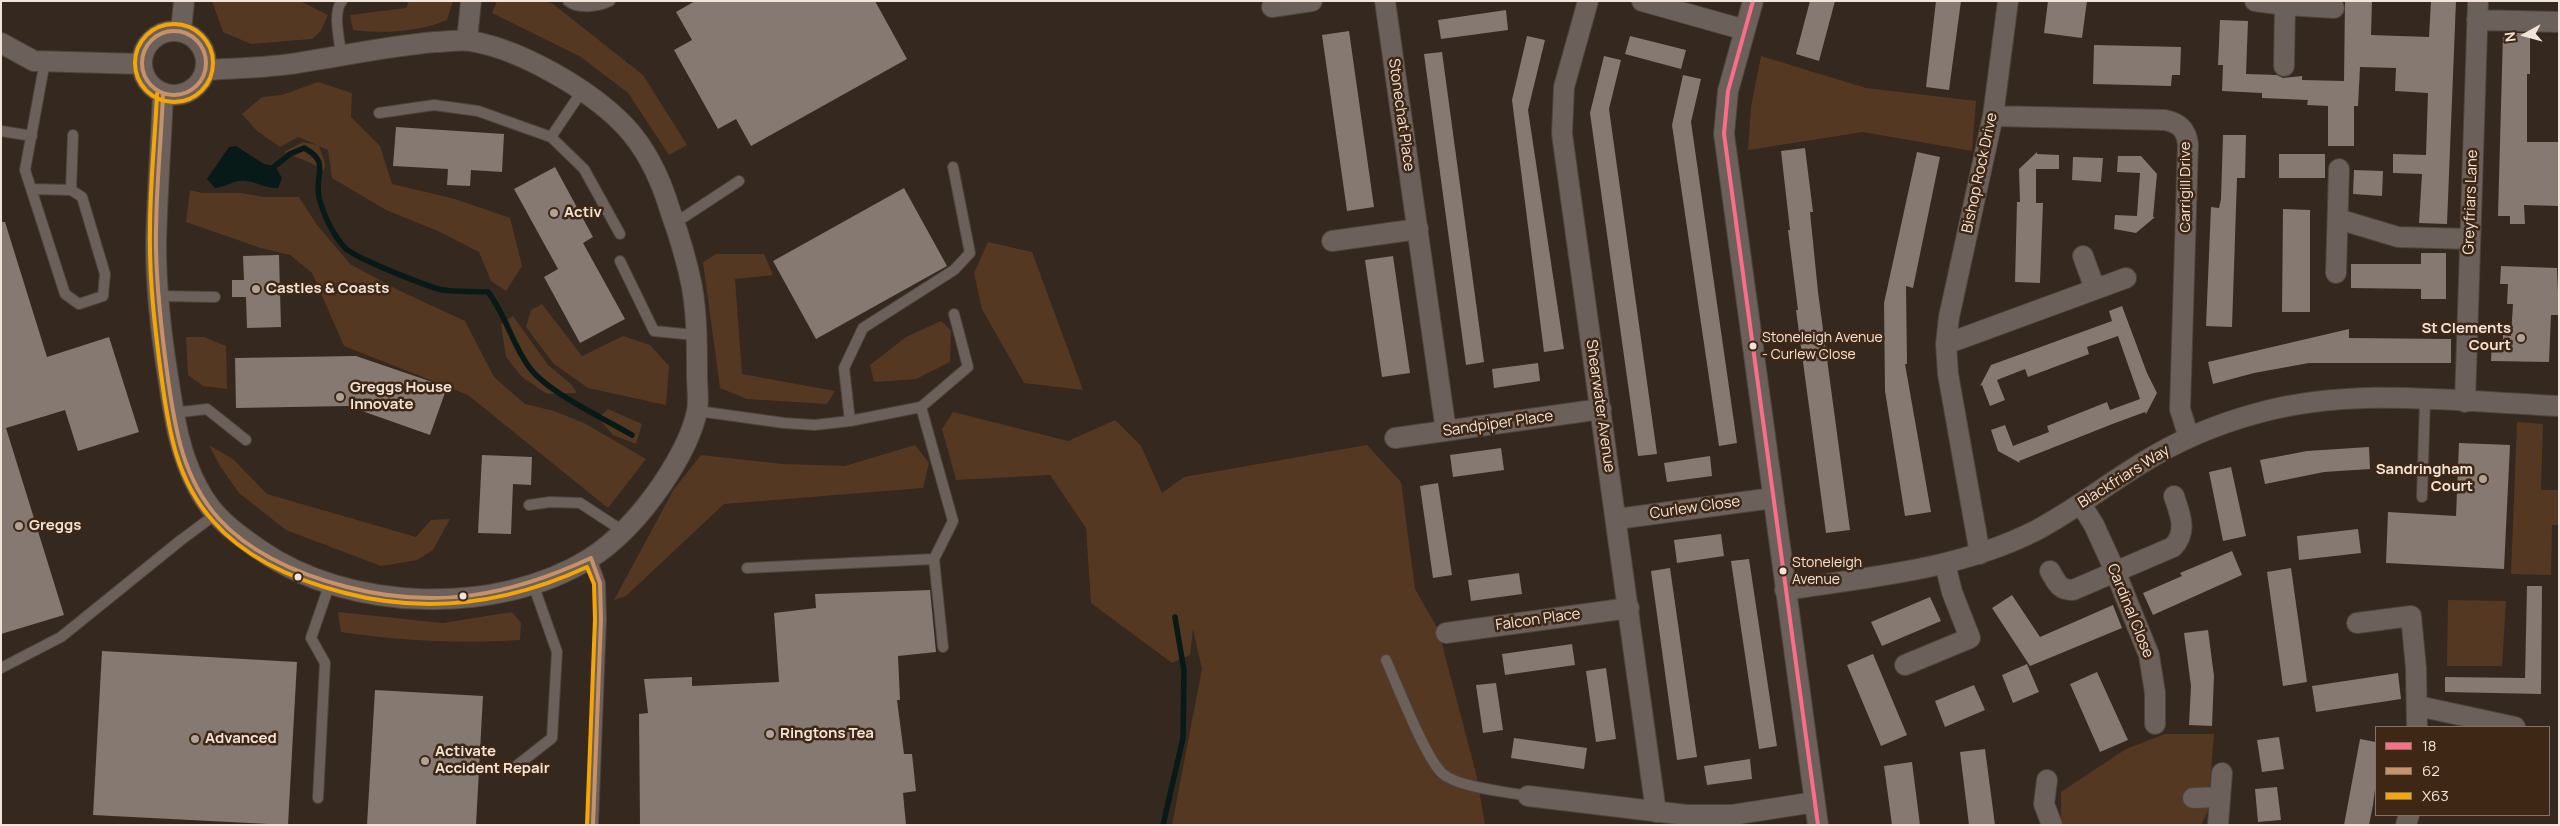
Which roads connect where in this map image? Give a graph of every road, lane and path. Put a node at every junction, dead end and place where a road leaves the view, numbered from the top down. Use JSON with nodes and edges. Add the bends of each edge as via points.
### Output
{"nodes":[{"id":1,"x":184,"y":1,"type":"edge"},
{"id":2,"x":342,"y":1,"type":"edge"},
{"id":3,"x":471,"y":1,"type":"edge"},
{"id":4,"x":568,"y":1,"type":"edge"},
{"id":5,"x":610,"y":1,"type":"edge"},
{"id":6,"x":1312,"y":1,"type":"edge"},
{"id":7,"x":1385,"y":1,"type":"edge"},
{"id":8,"x":1588,"y":1,"type":"edge"},
{"id":9,"x":1642,"y":1,"type":"edge"},
{"id":10,"x":1753,"y":1,"type":"edge"},
{"id":11,"x":2008,"y":1,"type":"edge"},
{"id":12,"x":2255,"y":1,"type":"edge"},
{"id":13,"x":2285,"y":6,"type":"junction"},
{"id":14,"x":1272,"y":7,"type":"dead end"},
{"id":15,"x":2334,"y":8,"type":"dead end"},
{"id":16,"x":2477,"y":11,"type":"edge"},
{"id":17,"x":2559,"y":22,"type":"edge"},
{"id":18,"x":1745,"y":30,"type":"junction"},
{"id":19,"x":181,"y":31,"type":"junction"},
{"id":20,"x":467,"y":40,"type":"junction"},
{"id":21,"x":1,"y":43,"type":"edge"},
{"id":22,"x":341,"y":55,"type":"junction"},
{"id":23,"x":45,"y":61,"type":"junction"},
{"id":24,"x":142,"y":64,"type":"junction"},
{"id":25,"x":2284,"y":66,"type":"dead end"},
{"id":26,"x":206,"y":70,"type":"junction"},
{"id":27,"x":582,"y":91,"type":"junction"},
{"id":28,"x":163,"y":94,"type":"junction"},
{"id":29,"x":379,"y":114,"type":"dead end"},
{"id":30,"x":1993,"y":116,"type":"junction"},
{"id":31,"x":1,"y":131,"type":"edge"},
{"id":32,"x":73,"y":135,"type":"dead end"},
{"id":33,"x":32,"y":136,"type":"junction"},
{"id":34,"x":551,"y":137,"type":"junction"},
{"id":35,"x":954,"y":167,"type":"dead end"},
{"id":36,"x":2339,"y":169,"type":"dead end"},
{"id":37,"x":739,"y":181,"type":"dead end"},
{"id":38,"x":32,"y":189,"type":"junction"},
{"id":39,"x":71,"y":190,"type":"junction"},
{"id":40,"x":2338,"y":220,"type":"junction"},
{"id":41,"x":675,"y":223,"type":"junction"},
{"id":42,"x":1418,"y":229,"type":"junction"},
{"id":43,"x":620,"y":234,"type":"dead end"},
{"id":44,"x":2470,"y":239,"type":"junction"},
{"id":45,"x":1332,"y":241,"type":"dead end"},
{"id":46,"x":2083,"y":256,"type":"dead end"},
{"id":47,"x":620,"y":261,"type":"dead end"},
{"id":48,"x":2336,"y":273,"type":"dead end"},
{"id":49,"x":2126,"y":278,"type":"dead end"},
{"id":50,"x":2095,"y":289,"type":"junction"},
{"id":51,"x":159,"y":296,"type":"junction"},
{"id":52,"x":214,"y":297,"type":"dead end"},
{"id":53,"x":954,"y":314,"type":"dead end"},
{"id":54,"x":695,"y":335,"type":"junction"},
{"id":55,"x":1946,"y":344,"type":"junction"},
{"id":56,"x":2425,"y":400,"type":"junction"},
{"id":57,"x":2465,"y":402,"type":"junction"},
{"id":58,"x":2559,"y":406,"type":"edge"},
{"id":59,"x":921,"y":407,"type":"junction"},
{"id":60,"x":1601,"y":409,"type":"junction"},
{"id":61,"x":698,"y":410,"type":"junction"},
{"id":62,"x":173,"y":413,"type":"junction"},
{"id":63,"x":850,"y":421,"type":"junction"},
{"id":64,"x":1446,"y":431,"type":"junction"},
{"id":65,"x":1395,"y":438,"type":"dead end"},
{"id":66,"x":2189,"y":438,"type":"junction"},
{"id":67,"x":246,"y":440,"type":"dead end"},
{"id":68,"x":2174,"y":496,"type":"dead end"},
{"id":69,"x":2422,"y":497,"type":"dead end"},
{"id":70,"x":1773,"y":498,"type":"junction"},
{"id":71,"x":529,"y":504,"type":"dead end"},
{"id":72,"x":2081,"y":504,"type":"junction"},
{"id":73,"x":216,"y":514,"type":"junction"},
{"id":74,"x":1617,"y":519,"type":"junction"},
{"id":75,"x":623,"y":531,"type":"junction"},
{"id":76,"x":1980,"y":554,"type":"junction"},
{"id":77,"x":591,"y":558,"type":"junction"},
{"id":78,"x":934,"y":558,"type":"junction"},
{"id":79,"x":1945,"y":564,"type":"junction"},
{"id":80,"x":748,"y":568,"type":"dead end"},
{"id":81,"x":2050,"y":571,"type":"dead end"},
{"id":82,"x":2115,"y":571,"type":"junction"},
{"id":83,"x":330,"y":583,"type":"junction"},
{"id":84,"x":533,"y":584,"type":"junction"},
{"id":85,"x":1786,"y":590,"type":"junction"},
{"id":86,"x":1629,"y":608,"type":"junction"},
{"id":87,"x":2357,"y":623,"type":"dead end"},
{"id":88,"x":1446,"y":633,"type":"dead end"},
{"id":89,"x":943,"y":647,"type":"dead end"},
{"id":90,"x":1386,"y":660,"type":"dead end"},
{"id":91,"x":1904,"y":665,"type":"dead end"},
{"id":92,"x":1,"y":668,"type":"edge"},
{"id":93,"x":2418,"y":706,"type":"junction"},
{"id":94,"x":2155,"y":724,"type":"dead end"},
{"id":95,"x":2418,"y":726,"type":"edge"},
{"id":96,"x":2510,"y":726,"type":"edge"},
{"id":97,"x":515,"y":767,"type":"dead end"},
{"id":98,"x":2222,"y":773,"type":"dead end"},
{"id":99,"x":2046,"y":780,"type":"dead end"},
{"id":100,"x":1528,"y":796,"type":"joint"},
{"id":101,"x":2220,"y":797,"type":"junction"},
{"id":102,"x":318,"y":798,"type":"dead end"},
{"id":103,"x":2193,"y":798,"type":"dead end"},
{"id":104,"x":1815,"y":802,"type":"junction"},
{"id":105,"x":1656,"y":812,"type":"junction"},
{"id":106,"x":593,"y":825,"type":"edge"},
{"id":107,"x":1818,"y":825,"type":"edge"},
{"id":108,"x":2052,"y":825,"type":"edge"},
{"id":109,"x":2218,"y":825,"type":"edge"}],
"edges":[{"from":1,"to":19,"type":"street"},
{"from":2,"to":22,"type":"lane","via":[[338,15]]},
{"from":3,"to":20,"type":"street"},
{"from":4,"to":5,"type":"lane","via":[[593,7]]},
{"from":6,"to":14,"type":"street"},
{"from":7,"to":42,"type":"street","name":"Stonechat Place"},
{"from":8,"to":60,"type":"street","name":"Shearwater Avenue","via":[[1566,79],[1561,121]]},
{"from":9,"to":18,"type":"street"},
{"from":10,"to":18,"type":"street"},
{"from":11,"to":30,"type":"street","name":"Bishop Rock Drive"},
{"from":12,"to":13,"type":"street"},
{"from":13,"to":15,"type":"street"},
{"from":13,"to":25,"type":"street"},
{"from":16,"to":17,"type":"street"},
{"from":16,"to":44,"type":"street","name":"Greyfriars Lane"},
{"from":18,"to":70,"type":"street","via":[[1728,91],[1724,134]]},
{"from":19,"to":24,"type":"street","via":[[170,30],[151,40],[144,51]]},
{"from":19,"to":26,"type":"street","via":[[199,42],[205,53]]},
{"from":20,"to":22,"type":"street","via":[[400,45]]},
{"from":20,"to":27,"type":"street","via":[[537,63]]},
{"from":21,"to":23,"type":"street","via":[[34,61]]},
{"from":22,"to":26,"type":"street","via":[[270,66]]},
{"from":23,"to":24,"type":"street"},
{"from":23,"to":33,"type":"lane"},
{"from":24,"to":28,"type":"street","via":[[144,76],[153,88]]},
{"from":26,"to":28,"type":"street","via":[[200,83],[191,91]]},
{"from":27,"to":34,"type":"lane"},
{"from":27,"to":41,"type":"street","via":[[625,125],[650,160]]},
{"from":28,"to":51,"type":"street","via":[[156,248]]},
{"from":29,"to":34,"type":"lane","via":[[434,105],[478,111]]},
{"from":30,"to":55,"type":"street","name":"Bishop Rock Drive","via":[[1949,317]]},
{"from":30,"to":66,"type":"street","name":"Carrigill Drive","via":[[2165,120],[2184,129],[2188,144],[2180,409]]},
{"from":31,"to":33,"type":"lane"},
{"from":32,"to":39,"type":"lane"},
{"from":33,"to":38,"type":"lane","via":[[25,170]]},
{"from":34,"to":43,"type":"lane","via":[[584,169]]},
{"from":35,"to":63,"type":"lane","via":[[970,252],[954,270],[863,328],[844,368]]},
{"from":36,"to":40,"type":"street"},
{"from":37,"to":41,"type":"lane"},
{"from":38,"to":39,"type":"lane"},
{"from":38,"to":39,"type":"lane","via":[[65,294],[79,304],[103,296],[105,274],[82,197]]},
{"from":40,"to":44,"type":"street","via":[[2398,237]]},
{"from":40,"to":48,"type":"street"},
{"from":41,"to":54,"type":"street","via":[[693,291]]},
{"from":42,"to":45,"type":"street"},
{"from":42,"to":64,"type":"street","name":"Stonechat Place"},
{"from":44,"to":57,"type":"street","name":"Greyfriars Lane"},
{"from":46,"to":50,"type":"street"},
{"from":47,"to":54,"type":"lane","via":[[654,331]]},
{"from":49,"to":50,"type":"street"},
{"from":50,"to":55,"type":"street"},
{"from":51,"to":52,"type":"lane"},
{"from":51,"to":62,"type":"street"},
{"from":53,"to":59,"type":"lane","via":[[968,367]]},
{"from":54,"to":61,"type":"street"},
{"from":55,"to":76,"type":"street","name":"Bishop Rock Drive","via":[[1948,374]]},
{"from":56,"to":57,"type":"street","name":"Blackfriars Way"},
{"from":56,"to":66,"type":"street","name":"Blackfriars Way","via":[[2347,398],[2286,406],[2231,421]]},
{"from":56,"to":69,"type":"lane"},
{"from":57,"to":58,"type":"street","name":"Blackfriars Way"},
{"from":59,"to":63,"type":"lane"},
{"from":59,"to":78,"type":"lane","via":[[953,521]]},
{"from":60,"to":64,"type":"street","name":"Sandpiper Place"},
{"from":60,"to":74,"type":"street","name":"Shearwater Avenue"},
{"from":61,"to":63,"type":"lane","via":[[784,423],[815,425]]},
{"from":61,"to":75,"type":"street","via":[[678,461],[649,504]]},
{"from":62,"to":67,"type":"lane","via":[[207,409]]},
{"from":62,"to":73,"type":"street","via":[[180,449],[199,492]]},
{"from":64,"to":65,"type":"street","name":"Sandpiper Place"},
{"from":66,"to":72,"type":"street","name":"Blackfriars Way","via":[[2143,462]]},
{"from":68,"to":82,"type":"street","via":[[2182,529],[2178,542]]},
{"from":70,"to":74,"type":"street","name":"Curlew Close"},
{"from":70,"to":85,"type":"street"},
{"from":71,"to":75,"type":"lane","via":[[580,503]]},
{"from":72,"to":76,"type":"street","name":"Blackfriars Way","via":[[2034,531]]},
{"from":72,"to":82,"type":"street","name":"Cardinal Close"},
{"from":73,"to":83,"type":"street","via":[[224,524],[272,558],[305,575]]},
{"from":73,"to":92,"type":"lane","via":[[61,637]]},
{"from":74,"to":86,"type":"street","name":"Shearwater Avenue"},
{"from":75,"to":77,"type":"street"},
{"from":76,"to":79,"type":"street","name":"Blackfriars Way"},
{"from":77,"to":84,"type":"street"},
{"from":77,"to":106,"type":"lane","via":[[600,583],[601,619]]},
{"from":78,"to":80,"type":"lane"},
{"from":78,"to":89,"type":"lane"},
{"from":79,"to":85,"type":"street","name":"Blackfriars Way"},
{"from":79,"to":91,"type":"street","via":[[1970,638]]},
{"from":81,"to":82,"type":"street","via":[[2063,590],[2074,590]]},
{"from":82,"to":94,"type":"street","name":"Cardinal Close","via":[[2150,655]]},
{"from":83,"to":84,"type":"street","via":[[388,597],[443,599],[499,593]]},
{"from":83,"to":102,"type":"lane","via":[[311,638],[325,663]]},
{"from":84,"to":97,"type":"lane","via":[[557,652],[552,738]]},
{"from":85,"to":104,"type":"street"},
{"from":86,"to":88,"type":"street","name":"Falcon Place"},
{"from":86,"to":105,"type":"street","name":"Shearwater Avenue"},
{"from":87,"to":93,"type":"street","via":[[2411,616]]},
{"from":90,"to":100,"type":"lane","via":[[1428,752],[1443,774],[1470,785]]},
{"from":93,"to":95,"type":"street"},
{"from":93,"to":96,"type":"street"},
{"from":98,"to":101,"type":"street"},
{"from":99,"to":108,"type":"street","via":[[2043,796]]},
{"from":100,"to":105,"type":"street"},
{"from":101,"to":103,"type":"street"},
{"from":101,"to":109,"type":"street"},
{"from":104,"to":105,"type":"street","via":[[1732,815]]},
{"from":104,"to":107,"type":"street"}]}
